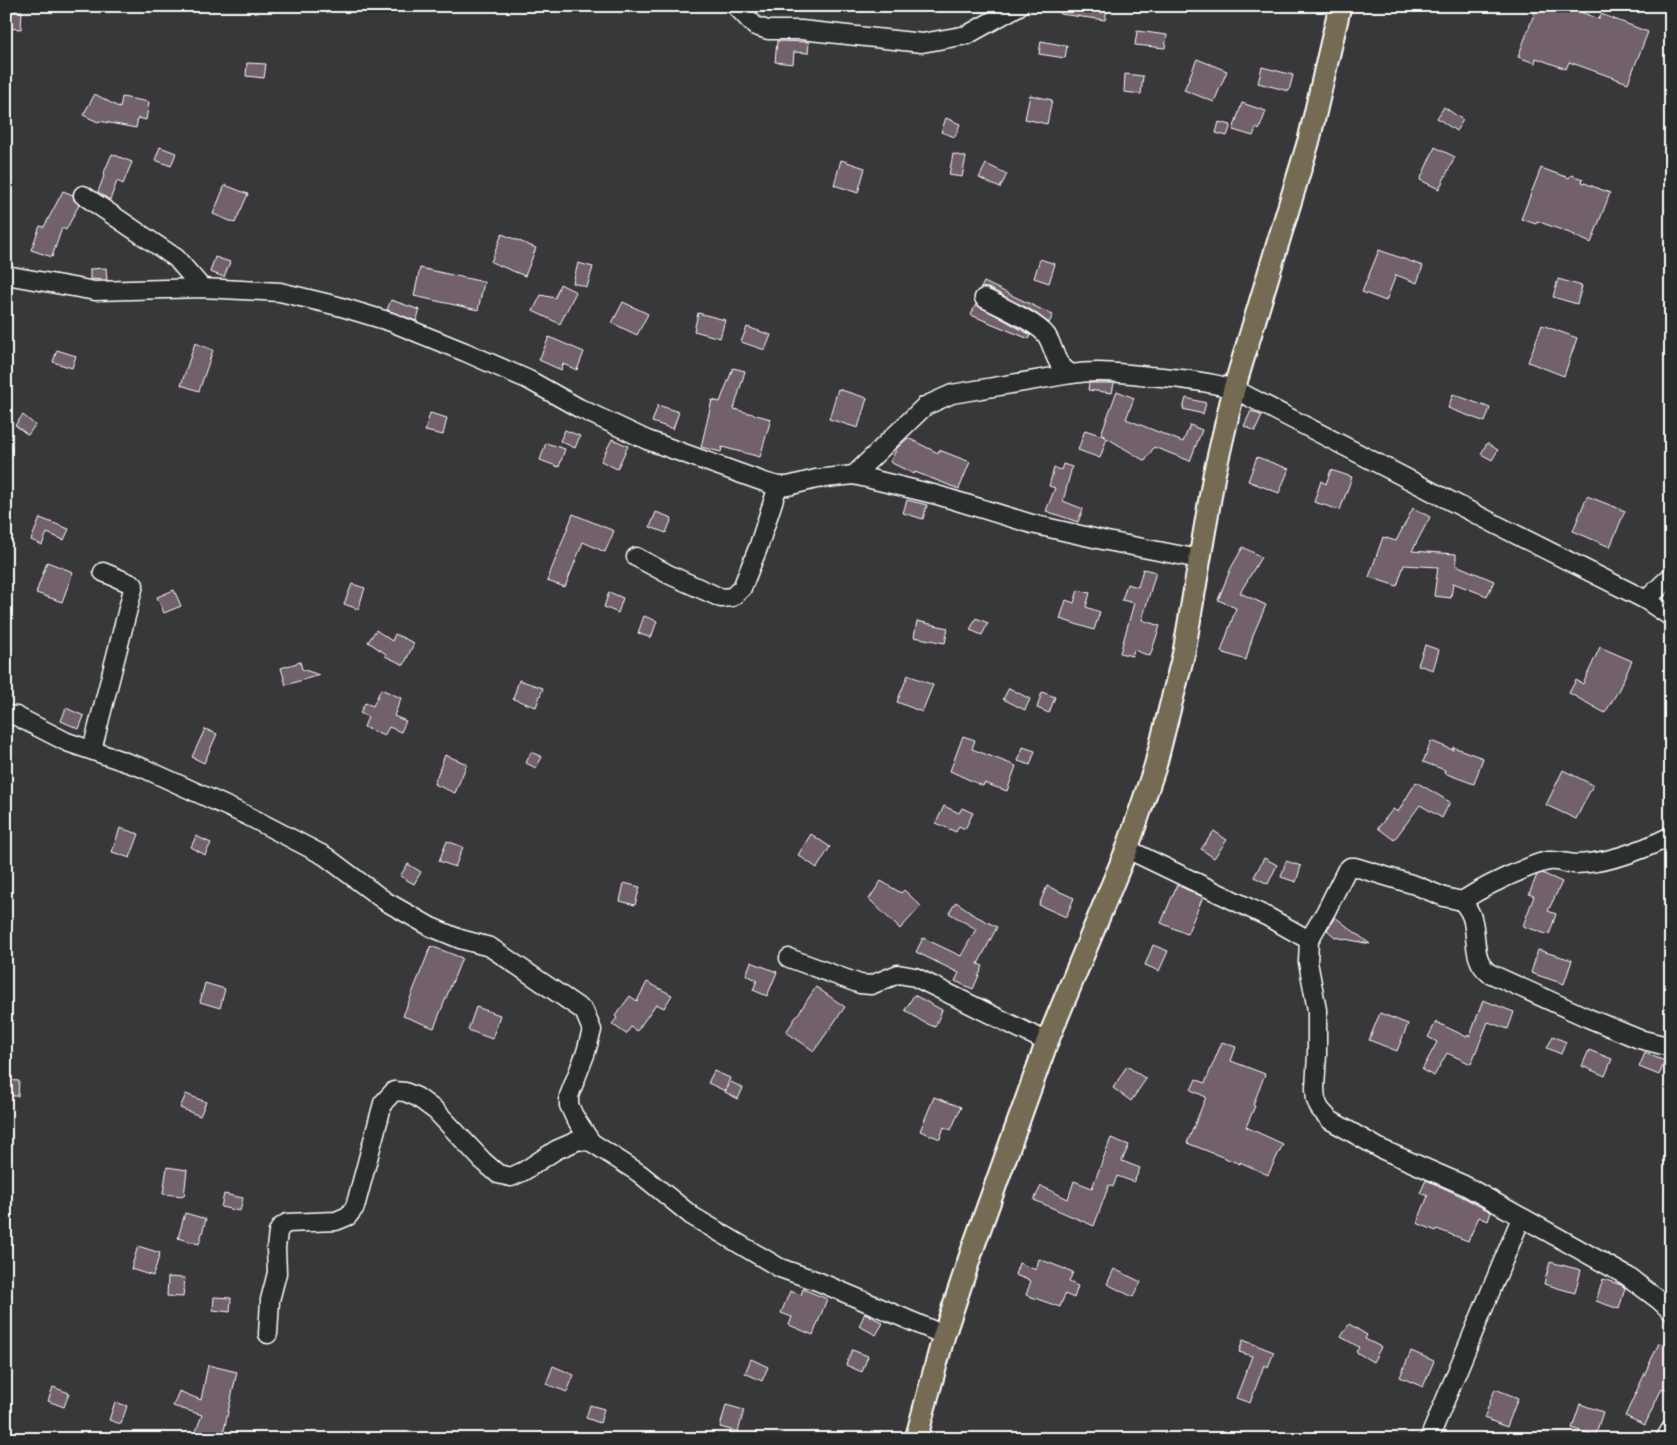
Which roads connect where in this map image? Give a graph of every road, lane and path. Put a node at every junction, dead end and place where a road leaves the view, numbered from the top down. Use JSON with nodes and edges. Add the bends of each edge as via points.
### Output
{"nodes":[{"id":1,"x":736,"y":6,"type":"edge"},
{"id":2,"x":1019,"y":6,"type":"edge"},
{"id":3,"x":1340,"y":6,"type":"edge"},
{"id":4,"x":83,"y":195,"type":"dead end"},
{"id":5,"x":6,"y":275,"type":"edge"},
{"id":6,"x":202,"y":288,"type":"junction"},
{"id":7,"x":984,"y":298,"type":"dead end"},
{"id":8,"x":1071,"y":374,"type":"junction"},
{"id":9,"x":1234,"y":389,"type":"junction"},
{"id":10,"x":854,"y":475,"type":"junction"},
{"id":11,"x":778,"y":486,"type":"junction"},
{"id":12,"x":636,"y":557,"type":"dead end"},
{"id":13,"x":1199,"y":559,"type":"junction"},
{"id":14,"x":103,"y":572,"type":"dead end"},
{"id":15,"x":1671,"y":576,"type":"edge"},
{"id":16,"x":1646,"y":600,"type":"junction"},
{"id":17,"x":1671,"y":617,"type":"edge"},
{"id":18,"x":6,"y":715,"type":"edge"},
{"id":19,"x":92,"y":750,"type":"junction"},
{"id":20,"x":1671,"y":836,"type":"edge"},
{"id":21,"x":1127,"y":849,"type":"junction"},
{"id":22,"x":1462,"y":901,"type":"junction"},
{"id":23,"x":1310,"y":940,"type":"junction"},
{"id":24,"x":790,"y":958,"type":"dead end"},
{"id":25,"x":1046,"y":1042,"type":"junction"},
{"id":26,"x":1671,"y":1047,"type":"edge"},
{"id":27,"x":591,"y":1142,"type":"junction"},
{"id":28,"x":1521,"y":1218,"type":"junction"},
{"id":29,"x":1671,"y":1311,"type":"edge"},
{"id":30,"x":268,"y":1334,"type":"dead end"},
{"id":31,"x":944,"y":1335,"type":"junction"},
{"id":32,"x":1671,"y":1429,"type":"edge"},
{"id":33,"x":916,"y":1439,"type":"edge"},
{"id":34,"x":1429,"y":1439,"type":"edge"},
{"id":35,"x":1665,"y":1439,"type":"edge"}],
"edges":[{"from":1,"to":2,"type":"street","via":[[755,26],[768,30],[800,30],[922,43],[968,35]]},
{"from":3,"to":9,"type":"main road","via":[[1309,140]]},
{"from":4,"to":6,"type":"street","via":[[176,258]]},
{"from":5,"to":6,"type":"street","via":[[95,291]]},
{"from":6,"to":11,"type":"street","via":[[280,292],[391,322],[529,380],[647,440]]},
{"from":7,"to":8,"type":"street","via":[[1036,326],[1046,336],[1061,367]]},
{"from":8,"to":9,"type":"street","via":[[1114,372],[1212,382]]},
{"from":8,"to":10,"type":"street","via":[[952,394],[925,406]]},
{"from":9,"to":13,"type":"main road"},
{"from":9,"to":16,"type":"street"},
{"from":10,"to":11,"type":"street"},
{"from":10,"to":13,"type":"street","via":[[937,495],[1032,524]]},
{"from":11,"to":12,"type":"street","via":[[742,588],[732,597],[720,598]]},
{"from":13,"to":21,"type":"main road","via":[[1184,652],[1155,767]]},
{"from":14,"to":19,"type":"street","via":[[134,585]]},
{"from":15,"to":16,"type":"street"},
{"from":16,"to":17,"type":"street"},
{"from":18,"to":19,"type":"street","via":[[16,716],[67,742]]},
{"from":19,"to":27,"type":"street","via":[[143,768],[325,856],[385,900],[430,927],[490,947],[584,1011],[592,1030],[569,1096],[569,1105]]},
{"from":20,"to":22,"type":"street","via":[[1601,862],[1573,864],[1551,860],[1514,873]]},
{"from":21,"to":23,"type":"street"},
{"from":21,"to":25,"type":"main road"},
{"from":22,"to":23,"type":"street","via":[[1350,868]]},
{"from":22,"to":26,"type":"street","via":[[1473,920],[1480,964],[1489,973],[1639,1039]]},
{"from":23,"to":28,"type":"street","via":[[1308,962],[1317,1010],[1315,1088],[1320,1110],[1330,1120],[1381,1149],[1464,1185]]},
{"from":24,"to":25,"type":"street","via":[[860,984],[871,985],[898,974],[915,977]]},
{"from":25,"to":31,"type":"main road"},
{"from":27,"to":30,"type":"street","via":[[579,1140],[510,1177],[498,1174],[436,1111],[417,1097],[394,1091],[383,1103],[355,1207],[348,1216],[336,1221],[286,1223],[278,1232],[277,1273],[270,1300]]},
{"from":27,"to":31,"type":"street","via":[[639,1173],[692,1216],[780,1268]]},
{"from":28,"to":29,"type":"street","via":[[1628,1276]]},
{"from":28,"to":34,"type":"street"},
{"from":31,"to":33,"type":"main road"},
{"from":32,"to":35,"type":"street"}]}
